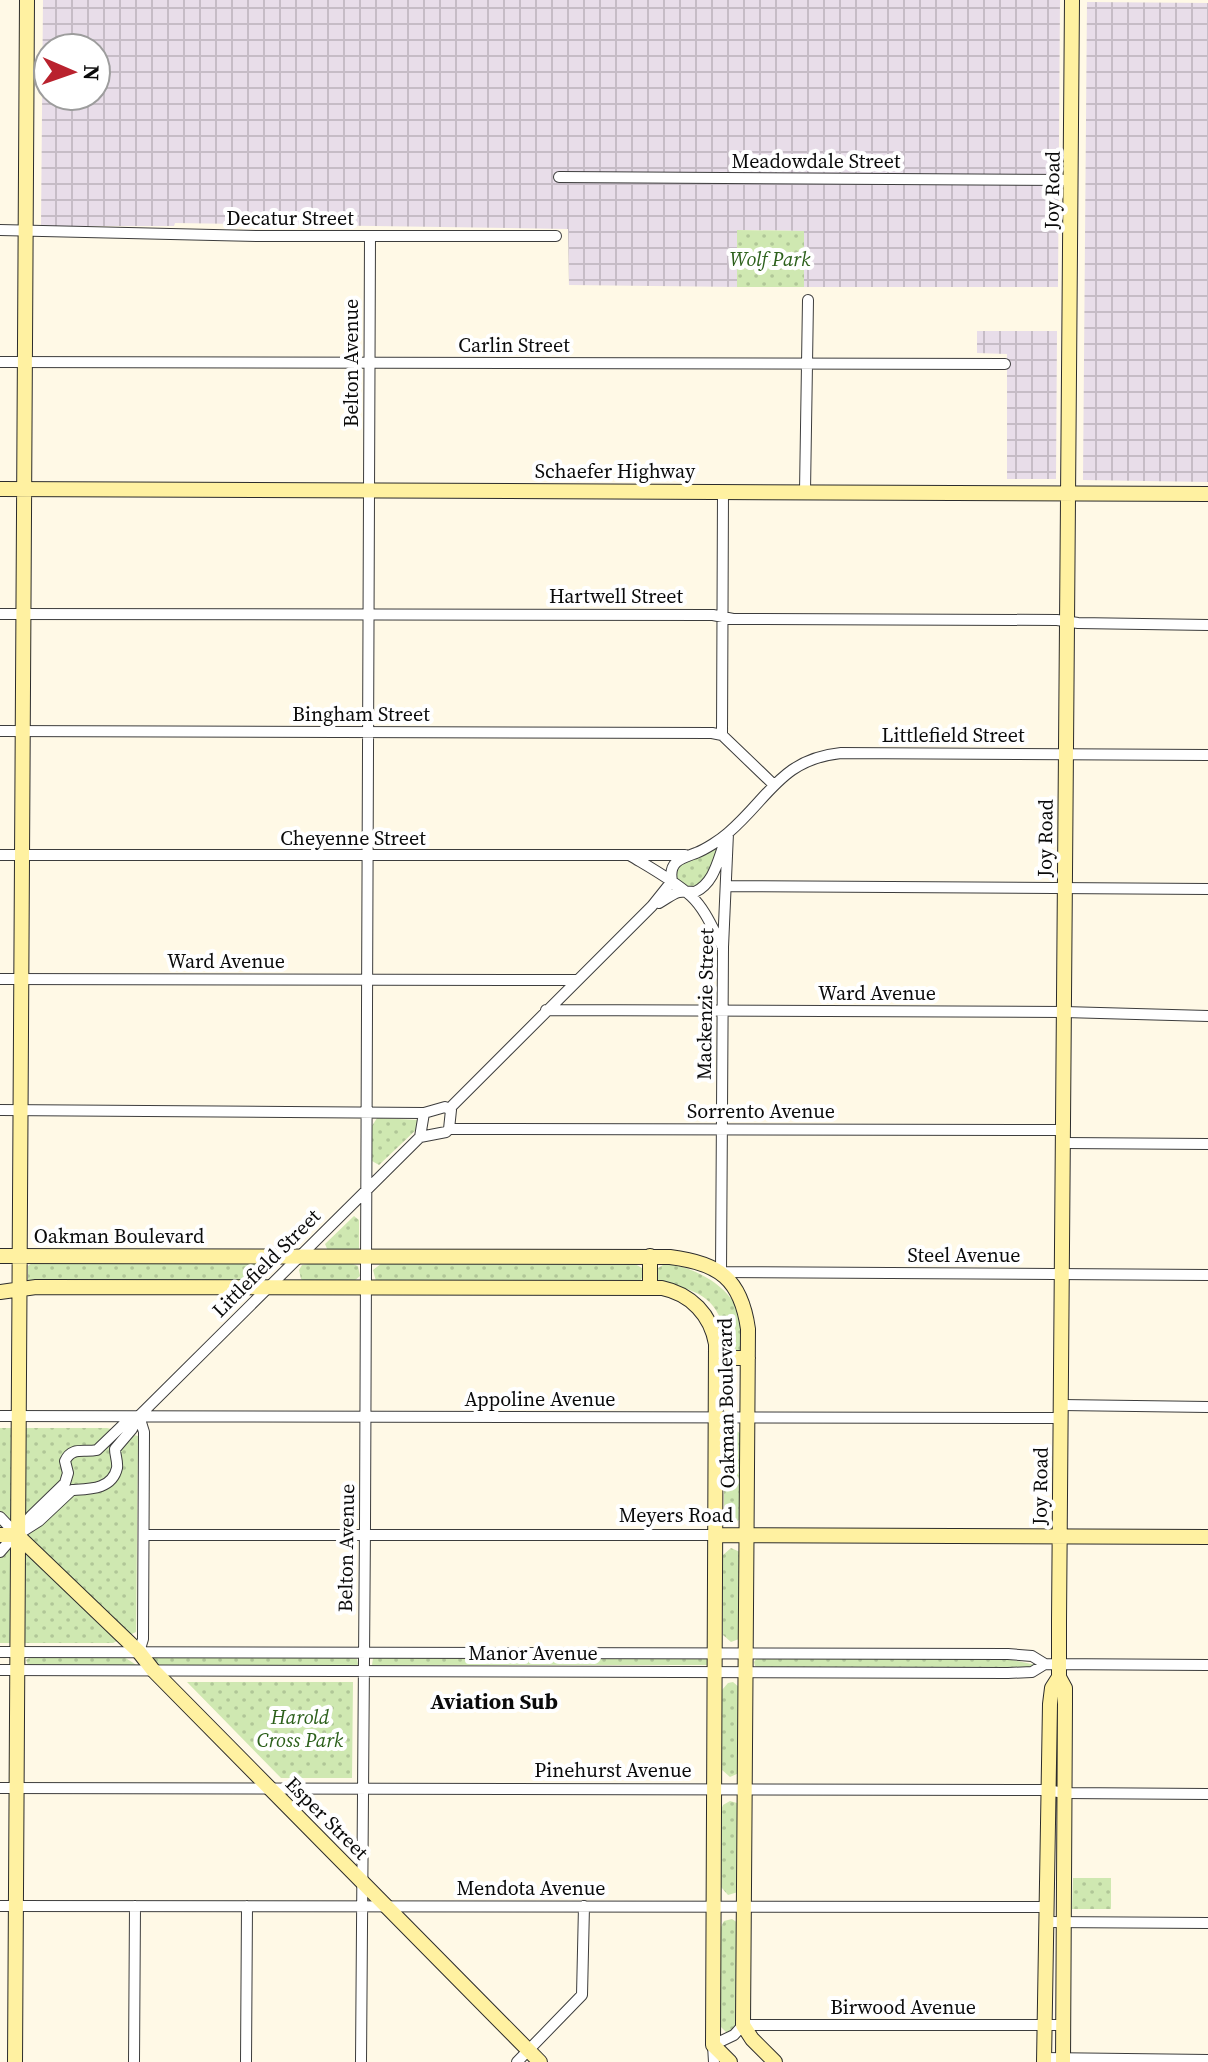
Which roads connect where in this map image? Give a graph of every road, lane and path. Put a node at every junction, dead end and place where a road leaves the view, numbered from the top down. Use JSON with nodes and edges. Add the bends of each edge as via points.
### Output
{"nodes":[{"id":1,"x":27,"y":0,"type":"edge"},
{"id":2,"x":1072,"y":0,"type":"edge"},
{"id":3,"x":559,"y":177,"type":"dead end"},
{"id":4,"x":1072,"y":180,"type":"junction"},
{"id":5,"x":0,"y":230,"type":"edge"},
{"id":6,"x":24,"y":232,"type":"junction"},
{"id":7,"x":370,"y":236,"type":"junction"},
{"id":8,"x":556,"y":236,"type":"dead end"},
{"id":9,"x":808,"y":300,"type":"dead end"},
{"id":10,"x":0,"y":362,"type":"edge"},
{"id":11,"x":24,"y":362,"type":"junction"},
{"id":12,"x":369,"y":362,"type":"junction"},
{"id":13,"x":807,"y":364,"type":"junction"},
{"id":14,"x":1005,"y":364,"type":"dead end"},
{"id":15,"x":0,"y":489,"type":"edge"},
{"id":16,"x":23,"y":489,"type":"junction"},
{"id":17,"x":368,"y":490,"type":"junction"},
{"id":18,"x":723,"y":491,"type":"junction"},
{"id":19,"x":805,"y":491,"type":"junction"},
{"id":20,"x":1068,"y":492,"type":"junction"},
{"id":21,"x":1208,"y":494,"type":"edge"},
{"id":22,"x":0,"y":614,"type":"edge"},
{"id":23,"x":22,"y":614,"type":"junction"},
{"id":24,"x":367,"y":614,"type":"junction"},
{"id":25,"x":723,"y":617,"type":"junction"},
{"id":26,"x":1068,"y":621,"type":"junction"},
{"id":27,"x":1208,"y":625,"type":"edge"},
{"id":28,"x":0,"y":731,"type":"edge"},
{"id":29,"x":22,"y":731,"type":"junction"},
{"id":30,"x":367,"y":732,"type":"junction"},
{"id":31,"x":722,"y":735,"type":"junction"},
{"id":32,"x":1066,"y":754,"type":"junction"},
{"id":33,"x":1208,"y":755,"type":"edge"},
{"id":34,"x":773,"y":784,"type":"junction"},
{"id":35,"x":728,"y":833,"type":"junction"},
{"id":36,"x":0,"y":855,"type":"edge"},
{"id":37,"x":21,"y":855,"type":"junction"},
{"id":38,"x":685,"y":855,"type":"junction"},
{"id":39,"x":366,"y":856,"type":"junction"},
{"id":40,"x":631,"y":856,"type":"junction"},
{"id":41,"x":672,"y":881,"type":"junction"},
{"id":42,"x":726,"y":886,"type":"junction"},
{"id":43,"x":1065,"y":887,"type":"junction"},
{"id":44,"x":681,"y":889,"type":"junction"},
{"id":45,"x":1208,"y":889,"type":"edge"},
{"id":46,"x":652,"y":906,"type":"junction"},
{"id":47,"x":723,"y":947,"type":"junction"},
{"id":48,"x":0,"y":979,"type":"edge"},
{"id":49,"x":20,"y":979,"type":"junction"},
{"id":50,"x":366,"y":980,"type":"junction"},
{"id":51,"x":576,"y":980,"type":"junction"},
{"id":52,"x":546,"y":1010,"type":"junction"},
{"id":53,"x":723,"y":1010,"type":"junction"},
{"id":54,"x":1064,"y":1012,"type":"junction"},
{"id":55,"x":1208,"y":1016,"type":"edge"},
{"id":56,"x":449,"y":1109,"type":"junction"},
{"id":57,"x":0,"y":1110,"type":"edge"},
{"id":58,"x":19,"y":1110,"type":"junction"},
{"id":59,"x":365,"y":1111,"type":"junction"},
{"id":60,"x":424,"y":1113,"type":"junction"},
{"id":61,"x":453,"y":1129,"type":"junction"},
{"id":62,"x":722,"y":1129,"type":"junction"},
{"id":63,"x":420,"y":1137,"type":"junction"},
{"id":64,"x":1064,"y":1137,"type":"junction"},
{"id":65,"x":1208,"y":1144,"type":"edge"},
{"id":66,"x":365,"y":1190,"type":"junction"},
{"id":67,"x":0,"y":1256,"type":"edge"},
{"id":68,"x":18,"y":1256,"type":"junction"},
{"id":69,"x":298,"y":1256,"type":"junction"},
{"id":70,"x":650,"y":1256,"type":"junction"},
{"id":71,"x":365,"y":1257,"type":"junction"},
{"id":72,"x":721,"y":1272,"type":"junction"},
{"id":73,"x":1063,"y":1273,"type":"junction"},
{"id":74,"x":1208,"y":1275,"type":"edge"},
{"id":75,"x":266,"y":1288,"type":"junction"},
{"id":76,"x":366,"y":1288,"type":"junction"},
{"id":77,"x":650,"y":1288,"type":"junction"},
{"id":78,"x":18,"y":1290,"type":"junction"},
{"id":79,"x":0,"y":1292,"type":"edge"},
{"id":80,"x":716,"y":1358,"type":"junction"},
{"id":81,"x":748,"y":1358,"type":"junction"},
{"id":82,"x":1208,"y":1407,"type":"edge"},
{"id":83,"x":1062,"y":1412,"type":"junction"},
{"id":84,"x":0,"y":1416,"type":"edge"},
{"id":85,"x":18,"y":1416,"type":"junction"},
{"id":86,"x":139,"y":1416,"type":"junction"},
{"id":87,"x":365,"y":1416,"type":"junction"},
{"id":88,"x":716,"y":1417,"type":"junction"},
{"id":89,"x":748,"y":1417,"type":"junction"},
{"id":90,"x":0,"y":1517,"type":"edge"},
{"id":91,"x":0,"y":1535,"type":"edge"},
{"id":92,"x":17,"y":1535,"type":"junction"},
{"id":93,"x":144,"y":1535,"type":"junction"},
{"id":94,"x":365,"y":1535,"type":"junction"},
{"id":95,"x":715,"y":1535,"type":"junction"},
{"id":96,"x":747,"y":1535,"type":"junction"},
{"id":97,"x":1060,"y":1535,"type":"junction"},
{"id":98,"x":1208,"y":1537,"type":"edge"},
{"id":99,"x":0,"y":1552,"type":"edge"},
{"id":100,"x":0,"y":1652,"type":"edge"},
{"id":101,"x":18,"y":1652,"type":"junction"},
{"id":102,"x":139,"y":1652,"type":"junction"},
{"id":103,"x":364,"y":1652,"type":"junction"},
{"id":104,"x":715,"y":1653,"type":"junction"},
{"id":105,"x":746,"y":1653,"type":"junction"},
{"id":106,"x":1208,"y":1665,"type":"edge"},
{"id":107,"x":1054,"y":1668,"type":"junction"},
{"id":108,"x":0,"y":1670,"type":"edge"},
{"id":109,"x":18,"y":1670,"type":"junction"},
{"id":110,"x":153,"y":1670,"type":"junction"},
{"id":111,"x":363,"y":1671,"type":"junction"},
{"id":112,"x":714,"y":1671,"type":"junction"},
{"id":113,"x":746,"y":1671,"type":"junction"},
{"id":114,"x":0,"y":1788,"type":"edge"},
{"id":115,"x":17,"y":1788,"type":"junction"},
{"id":116,"x":268,"y":1788,"type":"junction"},
{"id":117,"x":363,"y":1788,"type":"junction"},
{"id":118,"x":714,"y":1788,"type":"junction"},
{"id":119,"x":745,"y":1788,"type":"junction"},
{"id":120,"x":1047,"y":1790,"type":"junction"},
{"id":121,"x":1064,"y":1793,"type":"junction"},
{"id":122,"x":1208,"y":1794,"type":"edge"},
{"id":123,"x":362,"y":1882,"type":"junction"},
{"id":124,"x":0,"y":1906,"type":"edge"},
{"id":125,"x":16,"y":1906,"type":"junction"},
{"id":126,"x":135,"y":1906,"type":"junction"},
{"id":127,"x":247,"y":1906,"type":"junction"},
{"id":128,"x":362,"y":1906,"type":"junction"},
{"id":129,"x":385,"y":1906,"type":"junction"},
{"id":130,"x":584,"y":1906,"type":"junction"},
{"id":131,"x":713,"y":1907,"type":"junction"},
{"id":132,"x":745,"y":1907,"type":"junction"},
{"id":133,"x":1046,"y":1915,"type":"junction"},
{"id":134,"x":1063,"y":1922,"type":"junction"},
{"id":135,"x":1208,"y":1923,"type":"edge"},
{"id":136,"x":743,"y":2025,"type":"junction"},
{"id":137,"x":1045,"y":2025,"type":"junction"},
{"id":138,"x":1062,"y":2025,"type":"junction"},
{"id":139,"x":713,"y":2045,"type":"junction"},
{"id":140,"x":529,"y":2051,"type":"junction"},
{"id":141,"x":1044,"y":2060,"type":"edge"},
{"id":142,"x":1063,"y":2060,"type":"edge"},
{"id":143,"x":1208,"y":2060,"type":"edge"},
{"id":144,"x":1184,"y":2061,"type":"edge"},
{"id":145,"x":15,"y":2062,"type":"edge"},
{"id":146,"x":134,"y":2062,"type":"edge"},
{"id":147,"x":246,"y":2062,"type":"edge"},
{"id":148,"x":361,"y":2062,"type":"edge"},
{"id":149,"x":517,"y":2062,"type":"edge"},
{"id":150,"x":540,"y":2062,"type":"edge"},
{"id":151,"x":714,"y":2062,"type":"edge"},
{"id":152,"x":730,"y":2062,"type":"edge"},
{"id":153,"x":775,"y":2062,"type":"edge"}],
"edges":[{"from":1,"to":6,"type":"street"},
{"from":2,"to":4,"type":"street","name":"Joy Road"},
{"from":3,"to":4,"type":"street","name":"Meadowdale Street"},
{"from":4,"to":20,"type":"street","name":"Joy Road"},
{"from":5,"to":6,"type":"street","name":"Decatur Street"},
{"from":6,"to":7,"type":"street","name":"Decatur Street"},
{"from":6,"to":11,"type":"street"},
{"from":7,"to":8,"type":"street","name":"Decatur Street"},
{"from":7,"to":12,"type":"street","name":"Belton Avenue"},
{"from":9,"to":13,"type":"street"},
{"from":10,"to":11,"type":"street","name":"Carlin Street"},
{"from":11,"to":12,"type":"street","name":"Carlin Street"},
{"from":11,"to":16,"type":"street"},
{"from":12,"to":13,"type":"street","name":"Carlin Street"},
{"from":12,"to":17,"type":"street","name":"Belton Avenue"},
{"from":13,"to":14,"type":"street","name":"Carlin Street"},
{"from":13,"to":19,"type":"street"},
{"from":15,"to":16,"type":"street","name":"Schaefer Highway"},
{"from":16,"to":17,"type":"street","name":"Schaefer Highway"},
{"from":16,"to":23,"type":"street"},
{"from":17,"to":18,"type":"street","name":"Schaefer Highway"},
{"from":17,"to":24,"type":"street","name":"Belton Avenue"},
{"from":18,"to":19,"type":"street","name":"Schaefer Highway"},
{"from":18,"to":25,"type":"street"},
{"from":19,"to":20,"type":"street","name":"Schaefer Highway"},
{"from":20,"to":21,"type":"street","name":"Schaefer Highway"},
{"from":20,"to":26,"type":"street","name":"Joy Road"},
{"from":22,"to":23,"type":"street","name":"Hartwell Street"},
{"from":23,"to":24,"type":"street","name":"Hartwell Street"},
{"from":23,"to":29,"type":"street"},
{"from":24,"to":25,"type":"street","name":"Hartwell Street"},
{"from":24,"to":30,"type":"street"},
{"from":25,"to":26,"type":"street","name":"Hartwell Street"},
{"from":25,"to":31,"type":"street"},
{"from":26,"to":27,"type":"street","name":"Hartwell Street"},
{"from":26,"to":32,"type":"street","name":"Joy Road"},
{"from":28,"to":29,"type":"street","name":"Bingham Street"},
{"from":29,"to":30,"type":"street","name":"Bingham Street"},
{"from":29,"to":37,"type":"street"},
{"from":30,"to":31,"type":"street","name":"Bingham Street"},
{"from":30,"to":39,"type":"street"},
{"from":31,"to":34,"type":"street"},
{"from":32,"to":33,"type":"street","name":"Littlefield Street"},
{"from":32,"to":34,"type":"street","name":"Littlefield Street","via":[[833,754],[802,763]]},
{"from":32,"to":43,"type":"street","name":"Joy Road"},
{"from":34,"to":35,"type":"street","name":"Littlefield Street"},
{"from":35,"to":38,"type":"street","name":"Littlefield Street"},
{"from":35,"to":42,"type":"street","name":"Mackenzie Street"},
{"from":35,"to":44,"type":"street","name":"Littlefield Street","via":[[706,884],[695,892]]},
{"from":36,"to":37,"type":"street","name":"Cheyenne Street"},
{"from":37,"to":39,"type":"street","name":"Cheyenne Street"},
{"from":37,"to":49,"type":"street"},
{"from":38,"to":40,"type":"street","name":"Cheyenne Street"},
{"from":38,"to":41,"type":"street","name":"Littlefield Street","via":[[671,869]]},
{"from":39,"to":40,"type":"street","name":"Cheyenne Street"},
{"from":39,"to":50,"type":"street"},
{"from":40,"to":41,"type":"street"},
{"from":41,"to":44,"type":"street"},
{"from":41,"to":46,"type":"street","name":"Littlefield Street"},
{"from":42,"to":43,"type":"street"},
{"from":42,"to":47,"type":"street","name":"Mackenzie Street"},
{"from":43,"to":45,"type":"street"},
{"from":43,"to":54,"type":"street","name":"Joy Road"},
{"from":44,"to":46,"type":"street","name":"Littlefield Street"},
{"from":44,"to":47,"type":"street","via":[[699,905]]},
{"from":46,"to":51,"type":"street","name":"Littlefield Street"},
{"from":47,"to":53,"type":"street","name":"Mackenzie Street"},
{"from":48,"to":49,"type":"street","name":"Ward Avenue"},
{"from":49,"to":50,"type":"street","name":"Ward Avenue"},
{"from":49,"to":58,"type":"street"},
{"from":50,"to":51,"type":"street","name":"Ward Avenue"},
{"from":50,"to":59,"type":"street"},
{"from":51,"to":52,"type":"street","name":"Littlefield Street"},
{"from":52,"to":53,"type":"street","name":"Ward Avenue"},
{"from":52,"to":56,"type":"street","name":"Littlefield Street"},
{"from":53,"to":54,"type":"street","name":"Ward Avenue"},
{"from":53,"to":62,"type":"street","name":"Mackenzie Street"},
{"from":54,"to":55,"type":"street","name":"Ward Avenue"},
{"from":54,"to":64,"type":"street","name":"Joy Road"},
{"from":56,"to":60,"type":"street"},
{"from":56,"to":61,"type":"street"},
{"from":57,"to":58,"type":"street"},
{"from":58,"to":59,"type":"street"},
{"from":58,"to":68,"type":"street"},
{"from":59,"to":60,"type":"street"},
{"from":59,"to":66,"type":"street","name":"Belton Avenue"},
{"from":60,"to":63,"type":"street"},
{"from":61,"to":62,"type":"street","name":"Sorrento Avenue"},
{"from":61,"to":63,"type":"street","name":"Sorrento Avenue"},
{"from":62,"to":64,"type":"street","name":"Sorrento Avenue"},
{"from":62,"to":72,"type":"street","name":"Mackenzie Street"},
{"from":63,"to":66,"type":"street","name":"Littlefield Street"},
{"from":64,"to":65,"type":"street","name":"Sorrento Avenue"},
{"from":64,"to":73,"type":"street","name":"Joy Road"},
{"from":66,"to":69,"type":"street","name":"Littlefield Street"},
{"from":66,"to":71,"type":"street","name":"Belton Avenue"},
{"from":67,"to":68,"type":"street","name":"Oakman Boulevard"},
{"from":68,"to":69,"type":"street","name":"Oakman Boulevard"},
{"from":68,"to":78,"type":"street"},
{"from":69,"to":71,"type":"street","name":"Oakman Boulevard"},
{"from":69,"to":75,"type":"street","name":"Littlefield Street"},
{"from":70,"to":71,"type":"street","name":"Oakman Boulevard"},
{"from":70,"to":72,"type":"street","name":"Oakman Boulevard","via":[[695,1260]]},
{"from":70,"to":77,"type":"street"},
{"from":71,"to":76,"type":"street","name":"Belton Avenue"},
{"from":72,"to":73,"type":"street","name":"Steel Avenue"},
{"from":72,"to":81,"type":"street","name":"Oakman Boulevard","via":[[744,1305]]},
{"from":73,"to":74,"type":"street","name":"Steel Avenue"},
{"from":73,"to":83,"type":"street","name":"Joy Road"},
{"from":75,"to":76,"type":"street","name":"Oakman Boulevard"},
{"from":75,"to":78,"type":"street","name":"Oakman Boulevard"},
{"from":75,"to":86,"type":"street","name":"Littlefield Street"},
{"from":76,"to":77,"type":"street","name":"Oakman Boulevard"},
{"from":76,"to":87,"type":"street","name":"Belton Avenue"},
{"from":77,"to":80,"type":"street","name":"Oakman Boulevard","via":[[676,1292],[700,1309],[714,1332]]},
{"from":78,"to":79,"type":"street","name":"Oakman Boulevard"},
{"from":78,"to":85,"type":"street"},
{"from":80,"to":81,"type":"street"},
{"from":80,"to":88,"type":"street","name":"Oakman Boulevard"},
{"from":81,"to":89,"type":"street","name":"Oakman Boulevard"},
{"from":82,"to":83,"type":"street","name":"Appoline Avenue"},
{"from":83,"to":89,"type":"street","name":"Appoline Avenue"},
{"from":83,"to":97,"type":"street","name":"Joy Road"},
{"from":84,"to":85,"type":"street","name":"Appoline Avenue"},
{"from":85,"to":86,"type":"street","name":"Appoline Avenue"},
{"from":85,"to":92,"type":"street"},
{"from":86,"to":87,"type":"street","name":"Appoline Avenue"},
{"from":86,"to":92,"type":"street","name":"Littlefield Street","via":[[97,1450],[69,1454],[65,1483]]},
{"from":86,"to":92,"type":"street","name":"Littlefield Street","via":[[115,1449],[114,1474],[96,1489],[72,1490]]},
{"from":86,"to":93,"type":"street","via":[[144,1432]]},
{"from":87,"to":88,"type":"street","name":"Appoline Avenue"},
{"from":87,"to":94,"type":"street","name":"Belton Avenue"},
{"from":88,"to":89,"type":"street","name":"Appoline Avenue"},
{"from":88,"to":95,"type":"street","name":"Oakman Boulevard"},
{"from":89,"to":96,"type":"street","name":"Oakman Boulevard"},
{"from":90,"to":92,"type":"street"},
{"from":91,"to":92,"type":"street"},
{"from":92,"to":99,"type":"street"},
{"from":92,"to":101,"type":"street"},
{"from":92,"to":102,"type":"street","name":"Esper Street"},
{"from":93,"to":94,"type":"street","name":"Meyers Road"},
{"from":93,"to":102,"type":"street"},
{"from":94,"to":95,"type":"street","name":"Meyers Road"},
{"from":94,"to":103,"type":"street","name":"Belton Avenue"},
{"from":95,"to":96,"type":"street","name":"Meyers Road"},
{"from":95,"to":104,"type":"street","name":"Oakman Boulevard"},
{"from":96,"to":97,"type":"street","name":"Meyers Road"},
{"from":96,"to":105,"type":"street","name":"Oakman Boulevard"},
{"from":97,"to":98,"type":"street","name":"Meyers Road"},
{"from":97,"to":107,"type":"street","name":"Joy Road"},
{"from":100,"to":101,"type":"street","name":"Manor Avenue"},
{"from":101,"to":102,"type":"street","name":"Manor Avenue"},
{"from":101,"to":109,"type":"street"},
{"from":102,"to":103,"type":"street","name":"Manor Avenue"},
{"from":102,"to":110,"type":"street","name":"Esper Street"},
{"from":103,"to":104,"type":"street","name":"Manor Avenue"},
{"from":103,"to":111,"type":"street","name":"Belton Avenue"},
{"from":104,"to":105,"type":"street","name":"Manor Avenue"},
{"from":104,"to":112,"type":"street","name":"Oakman Boulevard"},
{"from":105,"to":107,"type":"street","name":"Manor Avenue","via":[[1008,1654],[1032,1656]]},
{"from":105,"to":113,"type":"street","name":"Oakman Boulevard"},
{"from":106,"to":107,"type":"street","name":"Manor Avenue"},
{"from":107,"to":113,"type":"street","name":"Manor Avenue","via":[[1008,1673]]},
{"from":107,"to":120,"type":"street","name":"Joy Road"},
{"from":107,"to":121,"type":"street","name":"Joy Road","via":[[1065,1688]]},
{"from":108,"to":109,"type":"street","name":"Manor Avenue"},
{"from":109,"to":110,"type":"street","name":"Manor Avenue"},
{"from":109,"to":115,"type":"street"},
{"from":110,"to":111,"type":"street","name":"Manor Avenue"},
{"from":110,"to":116,"type":"street","name":"Esper Street"},
{"from":111,"to":112,"type":"street","name":"Manor Avenue"},
{"from":111,"to":117,"type":"street","name":"Belton Avenue"},
{"from":112,"to":113,"type":"street","name":"Manor Avenue"},
{"from":112,"to":118,"type":"street","name":"Oakman Boulevard"},
{"from":113,"to":119,"type":"street","name":"Oakman Boulevard"},
{"from":114,"to":115,"type":"street","name":"Pinehurst Avenue"},
{"from":115,"to":116,"type":"street","name":"Pinehurst Avenue"},
{"from":115,"to":125,"type":"street"},
{"from":116,"to":117,"type":"street","name":"Pinehurst Avenue"},
{"from":116,"to":123,"type":"street","name":"Esper Street"},
{"from":117,"to":118,"type":"street","name":"Pinehurst Avenue"},
{"from":117,"to":123,"type":"street","name":"Belton Avenue"},
{"from":118,"to":119,"type":"street","name":"Pinehurst Avenue"},
{"from":118,"to":131,"type":"street","name":"Oakman Boulevard"},
{"from":119,"to":120,"type":"street","name":"Pinehurst Avenue"},
{"from":119,"to":132,"type":"street","name":"Oakman Boulevard"},
{"from":120,"to":121,"type":"street","name":"Pinehurst Avenue"},
{"from":120,"to":133,"type":"street","name":"Joy Road"},
{"from":121,"to":122,"type":"street","name":"Pinehurst Avenue"},
{"from":121,"to":134,"type":"street","name":"Joy Road"},
{"from":123,"to":128,"type":"street","name":"Belton Avenue"},
{"from":123,"to":129,"type":"street","name":"Esper Street"},
{"from":124,"to":125,"type":"street","name":"Mendota Avenue"},
{"from":125,"to":126,"type":"street","name":"Mendota Avenue"},
{"from":125,"to":145,"type":"street"},
{"from":126,"to":127,"type":"street","name":"Mendota Avenue"},
{"from":126,"to":146,"type":"street"},
{"from":127,"to":128,"type":"street","name":"Mendota Avenue"},
{"from":127,"to":147,"type":"street"},
{"from":128,"to":129,"type":"street","name":"Mendota Avenue"},
{"from":128,"to":148,"type":"street","name":"Belton Avenue"},
{"from":129,"to":130,"type":"street","name":"Mendota Avenue"},
{"from":129,"to":140,"type":"street","name":"Esper Street"},
{"from":130,"to":131,"type":"street","name":"Mendota Avenue"},
{"from":130,"to":140,"type":"street","via":[[582,1995]]},
{"from":131,"to":132,"type":"street","name":"Mendota Avenue"},
{"from":131,"to":139,"type":"street","name":"Oakman Boulevard"},
{"from":132,"to":133,"type":"street","name":"Mendota Avenue"},
{"from":132,"to":136,"type":"street","name":"Oakman Boulevard"},
{"from":133,"to":134,"type":"street","name":"Mendota Avenue"},
{"from":133,"to":137,"type":"street","name":"Joy Road"},
{"from":134,"to":135,"type":"street"},
{"from":134,"to":138,"type":"street","name":"Joy Road"},
{"from":136,"to":137,"type":"street","name":"Birwood Avenue"},
{"from":136,"to":139,"type":"street"},
{"from":136,"to":153,"type":"street"},
{"from":137,"to":138,"type":"street","name":"Birwood Avenue"},
{"from":137,"to":141,"type":"street","name":"Joy Road"},
{"from":138,"to":142,"type":"street","name":"Joy Road"},
{"from":139,"to":151,"type":"street"},
{"from":139,"to":152,"type":"street"},
{"from":140,"to":149,"type":"street"},
{"from":140,"to":150,"type":"street","name":"Esper Street"},
{"from":141,"to":142,"type":"street"},
{"from":142,"to":144,"type":"street"},
{"from":143,"to":144,"type":"street"}]}
